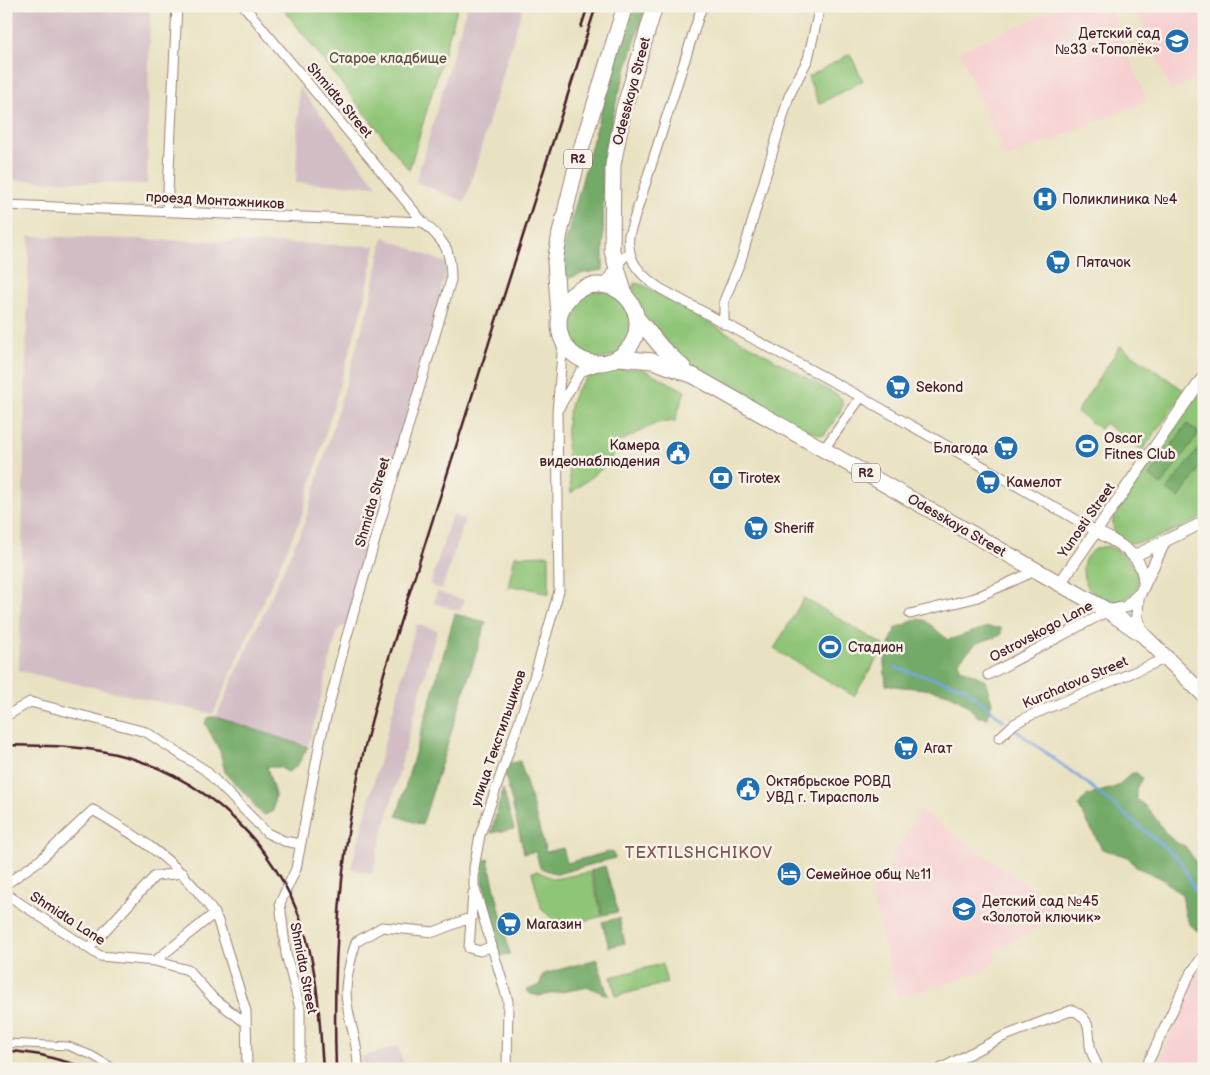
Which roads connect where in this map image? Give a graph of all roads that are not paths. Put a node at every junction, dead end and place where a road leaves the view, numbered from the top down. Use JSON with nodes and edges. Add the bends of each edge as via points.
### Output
{"nodes":[{"id":1,"x":177,"y":6,"type":"edge"},
{"id":2,"x":244,"y":6,"type":"edge"},
{"id":3,"x":625,"y":6,"type":"edge"},
{"id":4,"x":654,"y":6,"type":"edge"},
{"id":5,"x":702,"y":6,"type":"edge"},
{"id":6,"x":820,"y":6,"type":"edge"},
{"id":7,"x":6,"y":205,"type":"edge"},
{"id":8,"x":168,"y":211,"type":"junction"},
{"id":9,"x":423,"y":222,"type":"junction"},
{"id":10,"x":628,"y":253,"type":"junction"},
{"id":11,"x":616,"y":266,"type":"junction"},
{"id":12,"x":604,"y":285,"type":"junction"},
{"id":13,"x":625,"y":295,"type":"junction"},
{"id":14,"x":560,"y":315,"type":"junction"},
{"id":15,"x":638,"y":319,"type":"junction"},
{"id":16,"x":724,"y":324,"type":"junction"},
{"id":17,"x":563,"y":342,"type":"junction"},
{"id":18,"x":618,"y":358,"type":"junction"},
{"id":19,"x":603,"y":364,"type":"junction"},
{"id":20,"x":694,"y":376,"type":"junction"},
{"id":21,"x":1204,"y":376,"type":"edge"},
{"id":22,"x":860,"y":397,"type":"junction"},
{"id":23,"x":557,"y":413,"type":"junction"},
{"id":24,"x":824,"y":449,"type":"junction"},
{"id":25,"x":1204,"y":522,"type":"edge"},
{"id":26,"x":1096,"y":531,"type":"junction"},
{"id":27,"x":1165,"y":541,"type":"junction"},
{"id":28,"x":1134,"y":556,"type":"junction"},
{"id":29,"x":1037,"y":570,"type":"junction"},
{"id":30,"x":1060,"y":583,"type":"junction"},
{"id":31,"x":1142,"y":589,"type":"junction"},
{"id":32,"x":1108,"y":611,"type":"junction"},
{"id":33,"x":910,"y":614,"type":"dead end"},
{"id":34,"x":1143,"y":634,"type":"junction"},
{"id":35,"x":1166,"y":658,"type":"junction"},
{"id":36,"x":988,"y":675,"type":"dead end"},
{"id":37,"x":1204,"y":694,"type":"edge"},
{"id":38,"x":6,"y":716,"type":"edge"},
{"id":39,"x":999,"y":738,"type":"dead end"},
{"id":40,"x":300,"y":844,"type":"junction"},
{"id":41,"x":183,"y":873,"type":"junction"},
{"id":42,"x":6,"y":884,"type":"edge"},
{"id":43,"x":474,"y":886,"type":"junction"},
{"id":44,"x":6,"y":894,"type":"edge"},
{"id":45,"x":215,"y":913,"type":"junction"},
{"id":46,"x":472,"y":917,"type":"junction"},
{"id":47,"x":492,"y":946,"type":"junction"},
{"id":48,"x":89,"y":948,"type":"junction"},
{"id":49,"x":1204,"y":954,"type":"edge"},
{"id":50,"x":155,"y":961,"type":"junction"},
{"id":51,"x":246,"y":1023,"type":"junction"},
{"id":52,"x":6,"y":1043,"type":"edge"},
{"id":53,"x":115,"y":1069,"type":"edge"},
{"id":54,"x":247,"y":1069,"type":"edge"},
{"id":55,"x":291,"y":1069,"type":"edge"},
{"id":56,"x":358,"y":1069,"type":"edge"},
{"id":57,"x":507,"y":1069,"type":"edge"},
{"id":58,"x":940,"y":1069,"type":"edge"},
{"id":59,"x":1100,"y":1069,"type":"edge"},
{"id":60,"x":1145,"y":1069,"type":"edge"}],
"edges":[{"from":1,"to":8,"type":"street"},
{"from":2,"to":9,"type":"street","name":"Shmidta Street"},
{"from":3,"to":14,"type":"main road","name":"Odesskaya Street","number":"R2","via":[[578,159],[560,233],[555,262]]},
{"from":4,"to":11,"type":"main road","name":"Odesskaya Street","number":"R2","via":[[615,147],[611,235]]},
{"from":5,"to":10,"type":"street","via":[[633,216]]},
{"from":6,"to":16,"type":"street","via":[[808,59],[789,96],[741,260],[724,301]]},
{"from":7,"to":8,"type":"street","name":"проезд Монтажников"},
{"from":8,"to":9,"type":"street","name":"проезд Монтажников"},
{"from":9,"to":40,"type":"street","name":"Shmidta Street","via":[[447,248],[451,261],[450,280],[346,639],[320,737]]},
{"from":10,"to":11,"type":"street"},
{"from":10,"to":16,"type":"street","via":[[649,281]]},
{"from":11,"to":12,"type":"street"},
{"from":11,"to":13,"type":"main road","name":"Odesskaya Street","number":"R2"},
{"from":12,"to":13,"type":"main road"},
{"from":12,"to":14,"type":"main road","via":[[581,288],[567,300]]},
{"from":13,"to":15,"type":"main road","number":"R2"},
{"from":14,"to":17,"type":"main road","number":"R2","via":[[559,329]]},
{"from":15,"to":18,"type":"main road","number":"R2","via":[[636,337],[626,353]]},
{"from":15,"to":20,"type":"main road","number":"R2","via":[[662,348]]},
{"from":16,"to":22,"type":"street"},
{"from":17,"to":19,"type":"main road","via":[[579,359]]},
{"from":17,"to":23,"type":"street","name":"улица Текстильщиков"},
{"from":18,"to":19,"type":"main road","number":"R2"},
{"from":18,"to":20,"type":"main road","number":"R2","via":[[653,361]]},
{"from":19,"to":23,"type":"street","via":[[580,372]]},
{"from":20,"to":24,"type":"main road","name":"Odesskaya Street","number":"R2"},
{"from":21,"to":26,"type":"street","name":"Yunosti Street"},
{"from":22,"to":24,"type":"street"},
{"from":22,"to":26,"type":"street"},
{"from":23,"to":43,"type":"street","name":"улица Текстильщиков","via":[[559,591],[533,681],[480,835]]},
{"from":24,"to":29,"type":"main road","name":"Odesskaya Street","number":"R2"},
{"from":25,"to":27,"type":"street"},
{"from":26,"to":28,"type":"street"},
{"from":26,"to":30,"type":"street","name":"Yunosti Street"},
{"from":27,"to":28,"type":"street"},
{"from":27,"to":31,"type":"street"},
{"from":28,"to":31,"type":"street","via":[[1142,570]]},
{"from":29,"to":30,"type":"main road","name":"Odesskaya Street","number":"R2"},
{"from":29,"to":33,"type":"street","via":[[975,598]]},
{"from":30,"to":32,"type":"main road","name":"Odesskaya Street","number":"R2"},
{"from":31,"to":32,"type":"street","via":[[1126,606]]},
{"from":31,"to":34,"type":"street","via":[[1137,616]]},
{"from":32,"to":34,"type":"main road","name":"Odesskaya Street","number":"R2"},
{"from":32,"to":36,"type":"street","name":"Ostrovskogo Lane"},
{"from":34,"to":35,"type":"main road","name":"Odesskaya Street","number":"R2"},
{"from":35,"to":37,"type":"main road","name":"Odesskaya Street","number":"R2"},
{"from":35,"to":39,"type":"street","name":"Kurchatova Street","via":[[1029,716]]},
{"from":38,"to":40,"type":"street","via":[[30,702],[146,732],[205,770],[268,833]]},
{"from":40,"to":55,"type":"street","name":"Shmidta Street","via":[[296,869],[280,903],[301,1022],[296,1068]]},
{"from":41,"to":42,"type":"street","via":[[134,834],[93,810],[40,860]]},
{"from":41,"to":45,"type":"street"},
{"from":41,"to":48,"type":"street","via":[[155,876]]},
{"from":43,"to":46,"type":"street"},
{"from":43,"to":47,"type":"street","name":"улица Текстильщиков"},
{"from":44,"to":48,"type":"street","name":"Shmidta Lane"},
{"from":45,"to":50,"type":"street"},
{"from":45,"to":51,"type":"street","via":[[246,1011]]},
{"from":46,"to":47,"type":"street","via":[[469,948],[480,951]]},
{"from":46,"to":56,"type":"street","via":[[434,932],[382,927],[356,942],[346,993],[359,1052]]},
{"from":47,"to":57,"type":"street","name":"улица Текстильщиков","via":[[508,1002]]},
{"from":48,"to":50,"type":"street","name":"Shmidta Lane","via":[[100,956]]},
{"from":49,"to":60,"type":"street","via":[[1188,976]]},
{"from":50,"to":51,"type":"street","name":"Shmidta Lane","via":[[188,970],[213,998]]},
{"from":51,"to":54,"type":"street"},
{"from":52,"to":53,"type":"street","via":[[68,1046]]},
{"from":58,"to":59,"type":"street","via":[[1002,1037],[1073,1010],[1089,1024],[1090,1048]]}]}
